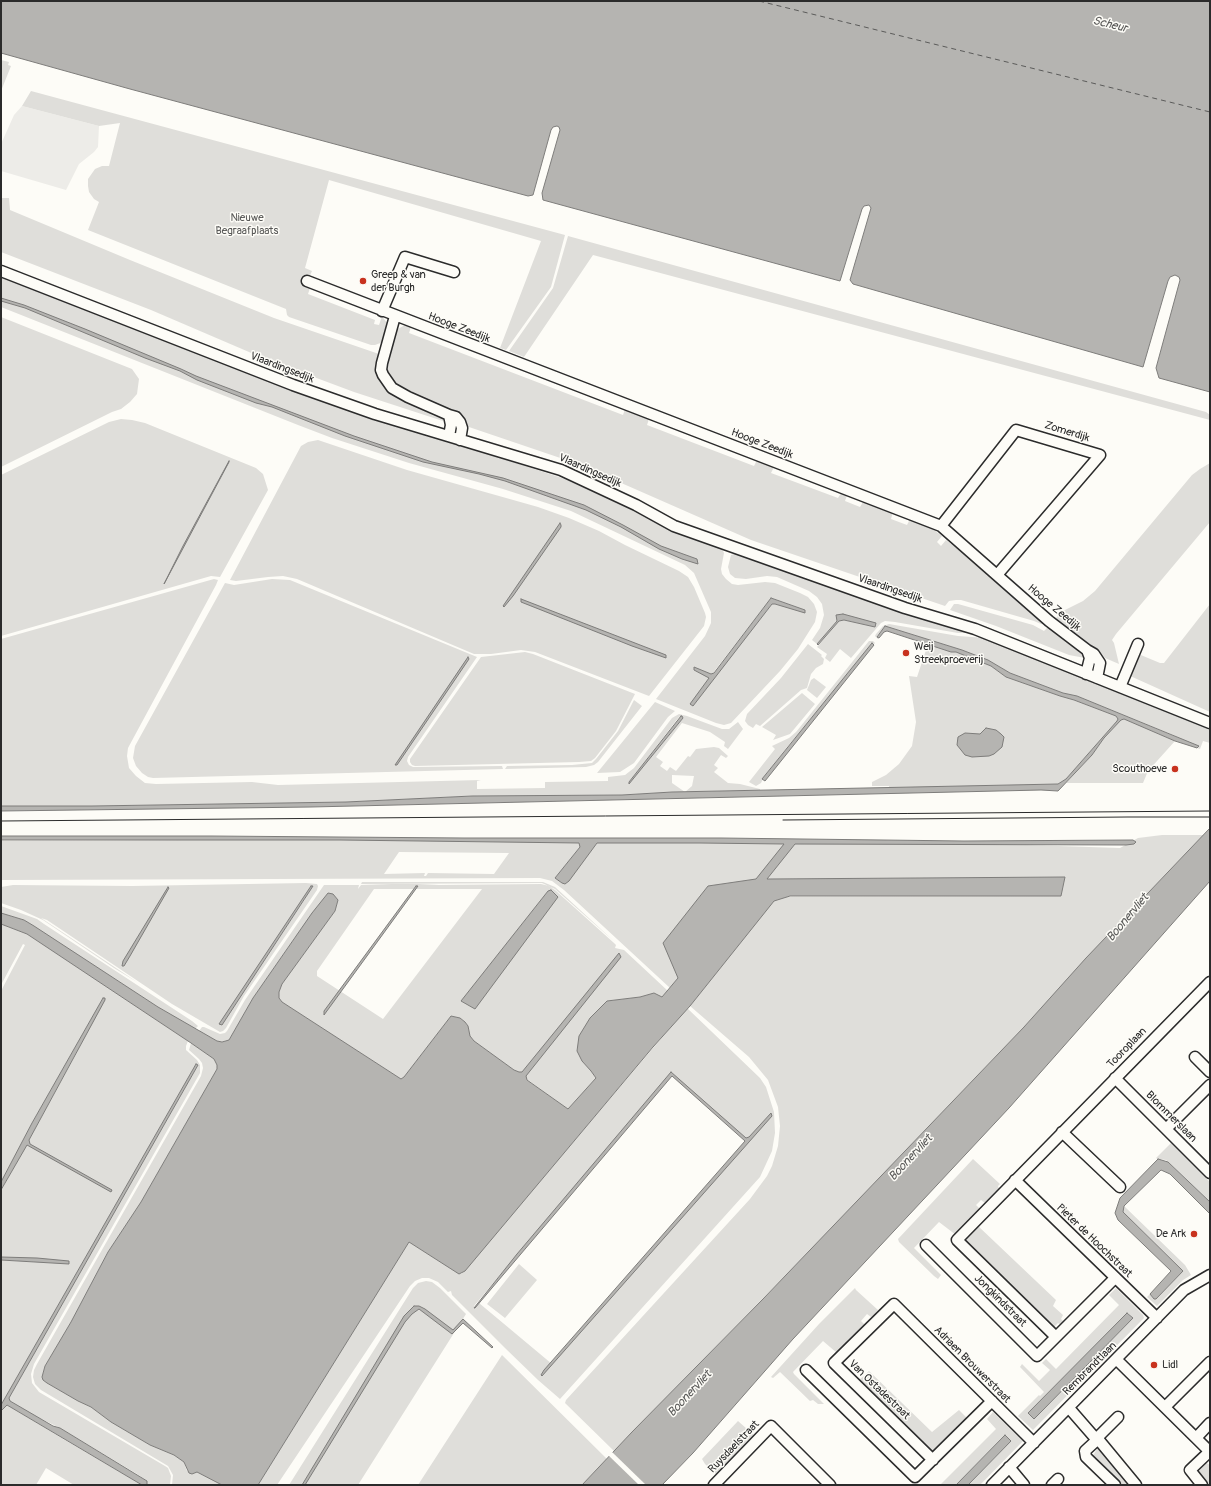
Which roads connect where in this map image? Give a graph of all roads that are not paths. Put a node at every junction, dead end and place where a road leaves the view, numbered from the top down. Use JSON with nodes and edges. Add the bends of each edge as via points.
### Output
{"nodes":[{"id":1,"x":1,"y":271,"type":"edge"},
{"id":2,"x":454,"y":272,"type":"dead end"},
{"id":3,"x":307,"y":281,"type":"dead end"},
{"id":4,"x":382,"y":311,"type":"junction"},
{"id":5,"x":395,"y":316,"type":"junction"},
{"id":6,"x":449,"y":415,"type":"junction"},
{"id":7,"x":449,"y":436,"type":"junction"},
{"id":8,"x":460,"y":440,"type":"junction"},
{"id":9,"x":941,"y":526,"type":"junction"},
{"id":10,"x":997,"y":575,"type":"junction"},
{"id":11,"x":1138,"y":644,"type":"dead end"},
{"id":12,"x":1087,"y":650,"type":"junction"},
{"id":13,"x":1086,"y":674,"type":"junction"},
{"id":14,"x":1097,"y":678,"type":"junction"},
{"id":15,"x":1120,"y":687,"type":"junction"},
{"id":16,"x":1210,"y":724,"type":"edge"},
{"id":17,"x":1210,"y":982,"type":"edge"},
{"id":18,"x":1195,"y":1057,"type":"dead end"},
{"id":19,"x":1210,"y":1072,"type":"edge"},
{"id":20,"x":1115,"y":1078,"type":"junction"},
{"id":21,"x":1210,"y":1085,"type":"edge"},
{"id":22,"x":1166,"y":1128,"type":"junction"},
{"id":23,"x":1062,"y":1132,"type":"junction"},
{"id":24,"x":1210,"y":1173,"type":"edge"},
{"id":25,"x":1015,"y":1180,"type":"junction"},
{"id":26,"x":1120,"y":1187,"type":"dead end"},
{"id":27,"x":957,"y":1240,"type":"joint"},
{"id":28,"x":926,"y":1245,"type":"dead end"},
{"id":29,"x":1210,"y":1275,"type":"edge"},
{"id":30,"x":1115,"y":1278,"type":"junction"},
{"id":31,"x":894,"y":1304,"type":"joint"},
{"id":32,"x":1157,"y":1318,"type":"junction"},
{"id":33,"x":1056,"y":1337,"type":"junction"},
{"id":34,"x":1116,"y":1360,"type":"junction"},
{"id":35,"x":1210,"y":1362,"type":"edge"},
{"id":36,"x":806,"y":1370,"type":"dead end"},
{"id":37,"x":992,"y":1401,"type":"junction"},
{"id":38,"x":1165,"y":1407,"type":"junction"},
{"id":39,"x":1069,"y":1408,"type":"junction"},
{"id":40,"x":1118,"y":1417,"type":"dead end"},
{"id":41,"x":1210,"y":1423,"type":"edge"},
{"id":42,"x":1196,"y":1438,"type":"junction"},
{"id":43,"x":1097,"y":1439,"type":"junction"},
{"id":44,"x":1034,"y":1443,"type":"junction"},
{"id":45,"x":1210,"y":1452,"type":"edge"},
{"id":46,"x":933,"y":1460,"type":"junction"},
{"id":47,"x":1009,"y":1467,"type":"junction"},
{"id":48,"x":714,"y":1485,"type":"edge"},
{"id":49,"x":830,"y":1485,"type":"edge"},
{"id":50,"x":992,"y":1485,"type":"edge"},
{"id":51,"x":1024,"y":1485,"type":"edge"},
{"id":52,"x":1115,"y":1485,"type":"edge"},
{"id":53,"x":1136,"y":1485,"type":"edge"},
{"id":54,"x":1202,"y":1485,"type":"edge"}],
"edges":[{"from":1,"to":7,"type":"street","name":"Vlaardingsedijk","via":[[293,385],[375,414]]},
{"from":2,"to":4,"type":"street","via":[[404,257]]},
{"from":3,"to":4,"type":"street","name":"Hooge Zeedijk"},
{"from":4,"to":5,"type":"street","name":"Hooge Zeedijk"},
{"from":5,"to":6,"type":"street","via":[[382,363],[387,382],[408,397]]},
{"from":5,"to":9,"type":"street","name":"Hooge Zeedijk"},
{"from":6,"to":7,"type":"street"},
{"from":6,"to":8,"type":"street","via":[[456,417],[460,422]]},
{"from":7,"to":8,"type":"street","name":"Vlaardingsedijk"},
{"from":8,"to":13,"type":"street","name":"Vlaardingsedijk","via":[[561,470],[674,526],[897,605],[975,629]]},
{"from":9,"to":10,"type":"street","name":"Hooge Zeedijk"},
{"from":9,"to":10,"type":"street","name":"Zomerdijk","via":[[1016,430],[1100,455]]},
{"from":10,"to":12,"type":"street","name":"Hooge Zeedijk","via":[[1049,621]]},
{"from":11,"to":15,"type":"street"},
{"from":12,"to":13,"type":"street","via":[[1090,658]]},
{"from":12,"to":14,"type":"street","name":"Hooge Zeedijk","via":[[1094,654],[1100,663]]},
{"from":13,"to":14,"type":"street","name":"Vlaardingsedijk"},
{"from":14,"to":15,"type":"street","name":"Vlaardingsedijk"},
{"from":15,"to":16,"type":"street","name":"Vlaardingsedijk"},
{"from":17,"to":20,"type":"street","name":"Tooroplaan"},
{"from":18,"to":19,"type":"street"},
{"from":20,"to":22,"type":"street","name":"Blommerslaan"},
{"from":20,"to":23,"type":"street","name":"Tooroplaan"},
{"from":21,"to":22,"type":"street"},
{"from":22,"to":24,"type":"street","name":"Blommerslaan"},
{"from":23,"to":25,"type":"street","name":"Tooroplaan"},
{"from":23,"to":26,"type":"street"},
{"from":25,"to":27,"type":"street","name":"Tooroplaan"},
{"from":25,"to":30,"type":"street","name":"Pieter de Hoochstraat"},
{"from":27,"to":33,"type":"street","name":"Jongkindstraat"},
{"from":28,"to":33,"type":"street","name":"Jongkindstraat","via":[[1037,1356]]},
{"from":29,"to":32,"type":"street","name":"Rembrandtlaan","via":[[1184,1290]]},
{"from":30,"to":32,"type":"street","name":"Pieter de Hoochstraat"},
{"from":30,"to":33,"type":"street","name":"Jongkindstraat"},
{"from":31,"to":37,"type":"street","name":"Adriaen Brouwerstraat"},
{"from":31,"to":46,"type":"street","name":"Van Ostadestraat","via":[[834,1363]]},
{"from":32,"to":34,"type":"street","name":"Rembrandtlaan"},
{"from":34,"to":38,"type":"street"},
{"from":34,"to":39,"type":"street","name":"Rembrandtlaan"},
{"from":35,"to":38,"type":"street"},
{"from":36,"to":46,"type":"street","via":[[915,1477]]},
{"from":37,"to":44,"type":"street","name":"Adriaen Brouwerstraat"},
{"from":37,"to":46,"type":"street"},
{"from":38,"to":42,"type":"street"},
{"from":39,"to":43,"type":"street"},
{"from":39,"to":44,"type":"street","name":"Rembrandtlaan"},
{"from":40,"to":43,"type":"street"},
{"from":41,"to":42,"type":"street"},
{"from":42,"to":45,"type":"street"},
{"from":43,"to":52,"type":"street","via":[[1086,1451],[1086,1457]]},
{"from":43,"to":53,"type":"street"},
{"from":44,"to":47,"type":"street","name":"Rembrandtlaan"},
{"from":45,"to":54,"type":"street","via":[[1190,1470]]},
{"from":47,"to":50,"type":"street","name":"Rembrandtlaan"},
{"from":47,"to":51,"type":"street"},
{"from":48,"to":49,"type":"street","name":"Ruysdaelstraat","via":[[771,1426]]}]}
